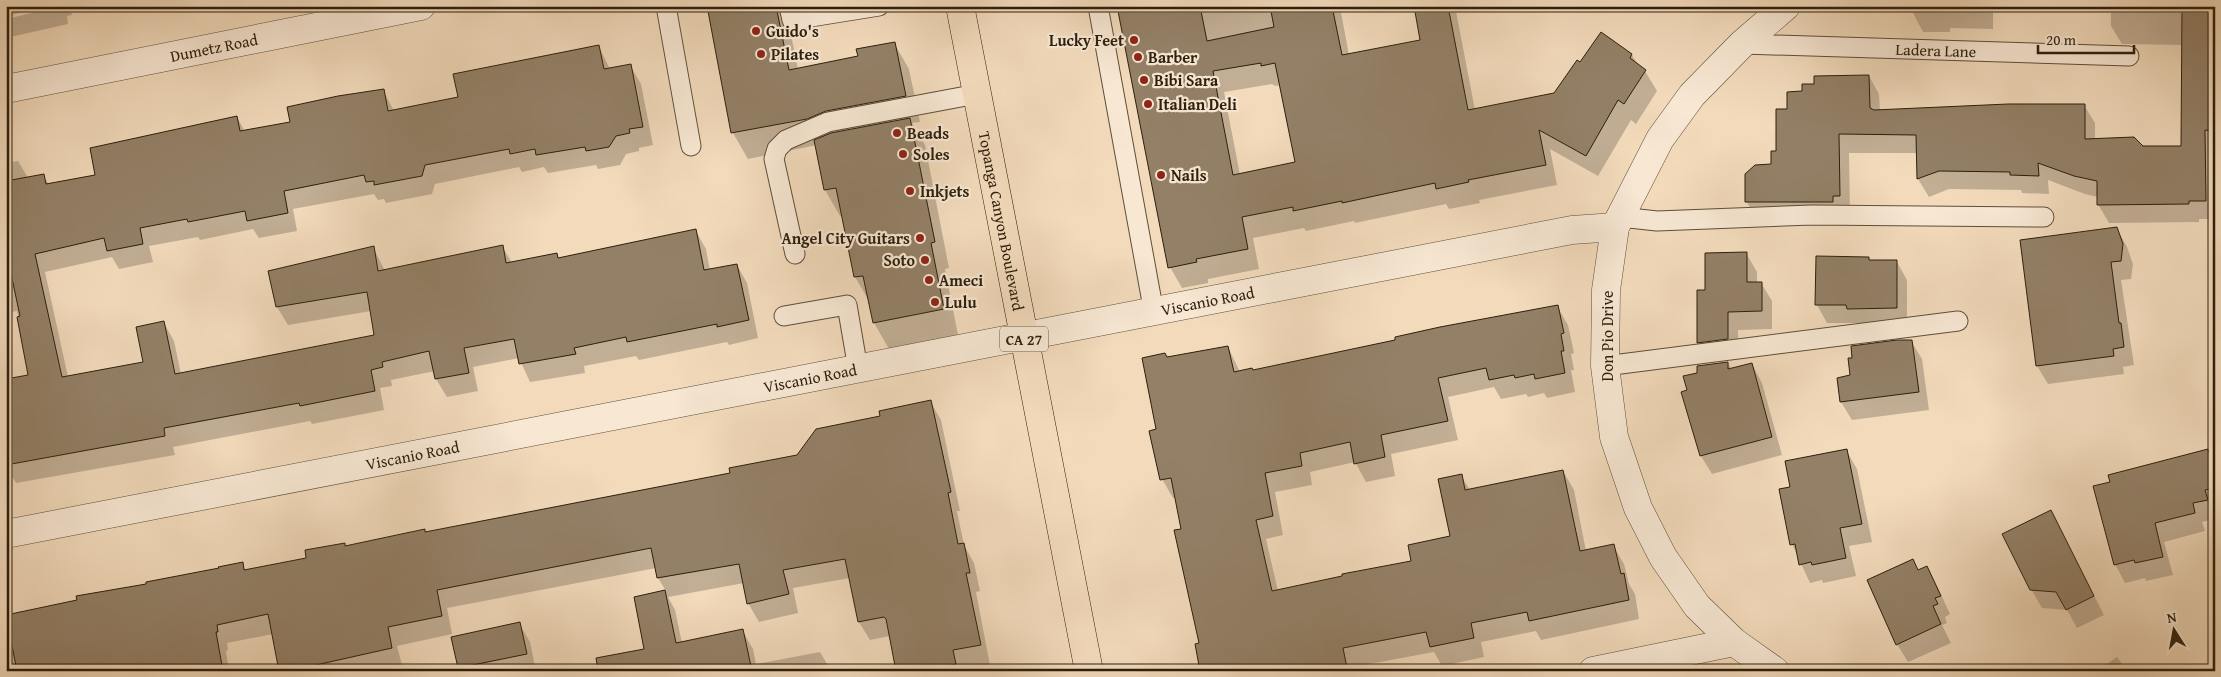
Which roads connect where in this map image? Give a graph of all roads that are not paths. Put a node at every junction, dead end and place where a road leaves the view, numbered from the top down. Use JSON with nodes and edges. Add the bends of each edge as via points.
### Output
{"nodes":[{"id":1,"x":421,"y":6,"type":"edge"},
{"id":2,"x":666,"y":6,"type":"edge"},
{"id":3,"x":789,"y":6,"type":"edge"},
{"id":4,"x":879,"y":6,"type":"edge"},
{"id":5,"x":960,"y":6,"type":"edge"},
{"id":6,"x":1098,"y":6,"type":"edge"},
{"id":7,"x":1786,"y":6,"type":"edge"},
{"id":8,"x":1742,"y":44,"type":"junction"},
{"id":9,"x":2129,"y":56,"type":"dead end"},
{"id":10,"x":6,"y":89,"type":"edge"},
{"id":11,"x":977,"y":94,"type":"junction"},
{"id":12,"x":691,"y":146,"type":"dead end"},
{"id":13,"x":2044,"y":217,"type":"dead end"},
{"id":14,"x":1618,"y":222,"type":"junction"},
{"id":15,"x":795,"y":254,"type":"dead end"},
{"id":16,"x":1154,"y":313,"type":"junction"},
{"id":17,"x":784,"y":316,"type":"dead end"},
{"id":18,"x":1958,"y":321,"type":"dead end"},
{"id":19,"x":1024,"y":338,"type":"junction"},
{"id":20,"x":1605,"y":366,"type":"junction"},
{"id":21,"x":858,"y":370,"type":"junction"},
{"id":22,"x":6,"y":534,"type":"edge"},
{"id":23,"x":1734,"y":642,"type":"junction"},
{"id":24,"x":1089,"y":671,"type":"edge"},
{"id":25,"x":1593,"y":671,"type":"edge"},
{"id":26,"x":1775,"y":671,"type":"edge"}],
"edges":[{"from":1,"to":10,"type":"street","name":"Dumetz Road"},
{"from":2,"to":12,"type":"lane"},
{"from":3,"to":4,"type":"lane","via":[[792,20]]},
{"from":5,"to":11,"type":"main road","name":"Topanga Canyon Boulevard","number":"CA 27"},
{"from":6,"to":16,"type":"lane"},
{"from":7,"to":8,"type":"street","name":"Don Pio Drive"},
{"from":8,"to":9,"type":"lane","name":"Ladera Lane"},
{"from":8,"to":14,"type":"street","name":"Don Pio Drive","via":[[1692,95],[1660,139]]},
{"from":11,"to":15,"type":"lane","via":[[828,122],[786,140],[777,149],[774,159]]},
{"from":11,"to":19,"type":"main road","name":"Topanga Canyon Boulevard","number":"CA 27"},
{"from":13,"to":14,"type":"lane","via":[[1812,215]]},
{"from":14,"to":16,"type":"street","name":"Viscanio Road"},
{"from":14,"to":20,"type":"street","name":"Don Pio Drive","via":[[1606,290]]},
{"from":16,"to":19,"type":"street","name":"Viscanio Road"},
{"from":17,"to":21,"type":"lane","via":[[847,305]]},
{"from":18,"to":20,"type":"lane"},
{"from":19,"to":21,"type":"street","name":"Viscanio Road"},
{"from":19,"to":24,"type":"main road","name":"Topanga Canyon Boulevard","number":"CA 27"},
{"from":20,"to":23,"type":"street","name":"Don Pio Drive","via":[[1614,437],[1638,508],[1663,557],[1697,606]]},
{"from":21,"to":22,"type":"street","name":"Viscanio Road"},
{"from":23,"to":25,"type":"street"},
{"from":23,"to":26,"type":"street","name":"Don Pio Drive"}]}
